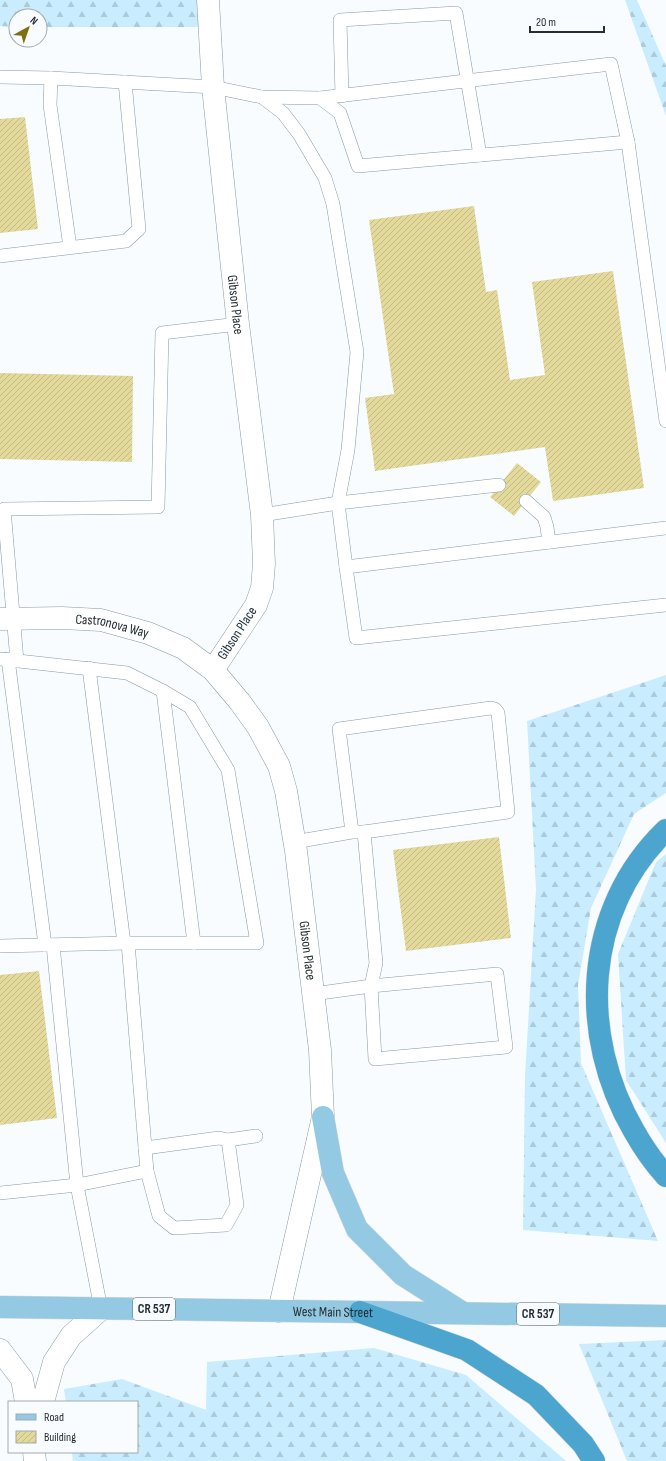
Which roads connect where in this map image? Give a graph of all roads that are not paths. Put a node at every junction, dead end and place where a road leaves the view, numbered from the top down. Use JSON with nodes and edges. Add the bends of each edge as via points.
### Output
{"nodes":[{"id":1,"x":208,"y":0,"type":"edge"},
{"id":2,"x":0,"y":77,"type":"edge"},
{"id":3,"x":51,"y":78,"type":"junction"},
{"id":4,"x":467,"y":81,"type":"junction"},
{"id":5,"x":125,"y":82,"type":"junction"},
{"id":6,"x":213,"y":87,"type":"junction"},
{"id":7,"x":342,"y":96,"type":"junction"},
{"id":8,"x":262,"y":97,"type":"junction"},
{"id":9,"x":320,"y":98,"type":"junction"},
{"id":10,"x":628,"y":142,"type":"junction"},
{"id":11,"x":480,"y":155,"type":"junction"},
{"id":12,"x":70,"y":248,"type":"junction"},
{"id":13,"x":0,"y":256,"type":"edge"},
{"id":14,"x":238,"y":324,"type":"junction"},
{"id":15,"x":666,"y":420,"type":"edge"},
{"id":16,"x":499,"y":485,"type":"dead end"},
{"id":17,"x":526,"y":501,"type":"dead end"},
{"id":18,"x":338,"y":504,"type":"junction"},
{"id":19,"x":262,"y":515,"type":"junction"},
{"id":20,"x":666,"y":528,"type":"edge"},
{"id":21,"x":549,"y":542,"type":"junction"},
{"id":22,"x":346,"y":567,"type":"junction"},
{"id":23,"x":666,"y":605,"type":"edge"},
{"id":24,"x":7,"y":619,"type":"edge"},
{"id":25,"x":8,"y":660,"type":"edge"},
{"id":26,"x":89,"y":668,"type":"junction"},
{"id":27,"x":213,"y":670,"type":"junction"},
{"id":28,"x":163,"y":691,"type":"junction"},
{"id":29,"x":666,"y":830,"type":"edge"},
{"id":30,"x":358,"y":832,"type":"junction"},
{"id":31,"x":294,"y":842,"type":"junction"},
{"id":32,"x":126,"y":943,"type":"junction"},
{"id":33,"x":194,"y":943,"type":"junction"},
{"id":34,"x":49,"y":945,"type":"junction"},
{"id":35,"x":0,"y":946,"type":"edge"},
{"id":36,"x":371,"y":986,"type":"junction"},
{"id":37,"x":313,"y":994,"type":"junction"},
{"id":38,"x":323,"y":1117,"type":"junction"},
{"id":39,"x":256,"y":1136,"type":"dead end"},
{"id":40,"x":228,"y":1140,"type":"junction"},
{"id":41,"x":145,"y":1148,"type":"junction"},
{"id":42,"x":147,"y":1171,"type":"junction"},
{"id":43,"x":666,"y":1176,"type":"edge"},
{"id":44,"x":77,"y":1185,"type":"junction"},
{"id":45,"x":0,"y":1193,"type":"edge"},
{"id":46,"x":0,"y":1307,"type":"edge"},
{"id":47,"x":101,"y":1308,"type":"junction"},
{"id":48,"x":279,"y":1311,"type":"junction"},
{"id":49,"x":360,"y":1312,"type":"junction"},
{"id":50,"x":463,"y":1313,"type":"junction"},
{"id":51,"x":666,"y":1316,"type":"edge"},
{"id":52,"x":0,"y":1350,"type":"edge"},
{"id":53,"x":26,"y":1401,"type":"edge"},
{"id":54,"x":43,"y":1401,"type":"edge"},
{"id":55,"x":594,"y":1461,"type":"edge"}],
"edges":[{"from":1,"to":6,"type":"street","name":"Gibson Place"},
{"from":2,"to":3,"type":"lane"},
{"from":3,"to":5,"type":"lane"},
{"from":3,"to":12,"type":"lane","via":[[50,105]]},
{"from":4,"to":7,"type":"lane"},
{"from":4,"to":7,"type":"lane","via":[[456,13],[340,20]]},
{"from":4,"to":10,"type":"lane","via":[[611,64]]},
{"from":4,"to":11,"type":"lane"},
{"from":5,"to":6,"type":"lane"},
{"from":5,"to":12,"type":"lane","via":[[139,229],[126,241]]},
{"from":6,"to":8,"type":"lane"},
{"from":6,"to":14,"type":"street","name":"Gibson Place"},
{"from":7,"to":9,"type":"lane"},
{"from":8,"to":9,"type":"lane"},
{"from":8,"to":18,"type":"lane","via":[[283,113],[299,134],[325,178],[333,204],[357,352],[348,450]]},
{"from":9,"to":11,"type":"lane","via":[[340,113],[358,166]]},
{"from":10,"to":11,"type":"lane"},
{"from":10,"to":15,"type":"lane"},
{"from":12,"to":13,"type":"lane"},
{"from":14,"to":19,"type":"street","name":"Gibson Place"},
{"from":14,"to":24,"type":"lane","via":[[162,333],[158,507],[4,508]]},
{"from":16,"to":18,"type":"lane"},
{"from":17,"to":21,"type":"lane","via":[[544,517]]},
{"from":18,"to":19,"type":"lane"},
{"from":18,"to":22,"type":"lane"},
{"from":19,"to":27,"type":"street","name":"Gibson Place","via":[[262,588],[256,606]]},
{"from":20,"to":21,"type":"lane"},
{"from":21,"to":22,"type":"lane"},
{"from":22,"to":23,"type":"lane","via":[[356,638]]},
{"from":24,"to":25,"type":"lane"},
{"from":24,"to":27,"type":"street","name":"Castronova Way","via":[[101,620],[148,633],[183,648]]},
{"from":25,"to":26,"type":"lane"},
{"from":25,"to":34,"type":"lane"},
{"from":26,"to":28,"type":"lane","via":[[127,673]]},
{"from":26,"to":32,"type":"lane"},
{"from":27,"to":31,"type":"street","name":"Gibson Place","via":[[258,727],[279,766],[286,791]]},
{"from":28,"to":33,"type":"lane"},
{"from":28,"to":33,"type":"lane","via":[[190,707],[228,770],[257,943]]},
{"from":29,"to":43,"type":"highway","via":[[638,863],[619,894],[606,927],[598,962],[596,996],[604,1061],[614,1091],[642,1145]]},
{"from":30,"to":30,"type":"lane","via":[[508,812],[498,713],[495,709],[339,730]]},
{"from":30,"to":31,"type":"lane"},
{"from":30,"to":36,"type":"lane","via":[[376,962]]},
{"from":31,"to":37,"type":"street","name":"Gibson Place"},
{"from":32,"to":33,"type":"lane"},
{"from":32,"to":34,"type":"lane"},
{"from":32,"to":41,"type":"lane"},
{"from":34,"to":35,"type":"lane"},
{"from":34,"to":44,"type":"lane"},
{"from":36,"to":36,"type":"lane","via":[[497,974],[506,1047],[375,1059]]},
{"from":36,"to":37,"type":"lane"},
{"from":37,"to":38,"type":"street","name":"Gibson Place","via":[[320,1050]]},
{"from":38,"to":48,"type":"street","name":"Gibson Place"},
{"from":38,"to":50,"type":"main road","via":[[333,1173],[357,1229],[403,1275]]},
{"from":39,"to":40,"type":"lane"},
{"from":40,"to":41,"type":"lane","via":[[219,1138]]},
{"from":40,"to":42,"type":"lane","via":[[237,1205],[226,1225],[174,1228],[159,1216]]},
{"from":41,"to":42,"type":"lane"},
{"from":42,"to":44,"type":"lane"},
{"from":44,"to":45,"type":"lane"},
{"from":44,"to":47,"type":"lane"},
{"from":46,"to":47,"type":"main road","name":"West Main Street","number":"CR 537"},
{"from":47,"to":48,"type":"main road","name":"West Main Street","number":"CR 537"},
{"from":47,"to":54,"type":"street","via":[[71,1336],[54,1362]]},
{"from":48,"to":49,"type":"main road","name":"West Main Street","number":"CR 537"},
{"from":49,"to":50,"type":"main road","name":"West Main Street","number":"CR 537"},
{"from":49,"to":55,"type":"highway","via":[[467,1350],[536,1395],[583,1444]]},
{"from":50,"to":51,"type":"main road","name":"West Main Street","number":"CR 537"},
{"from":52,"to":53,"type":"street","via":[[22,1379]]}]}
